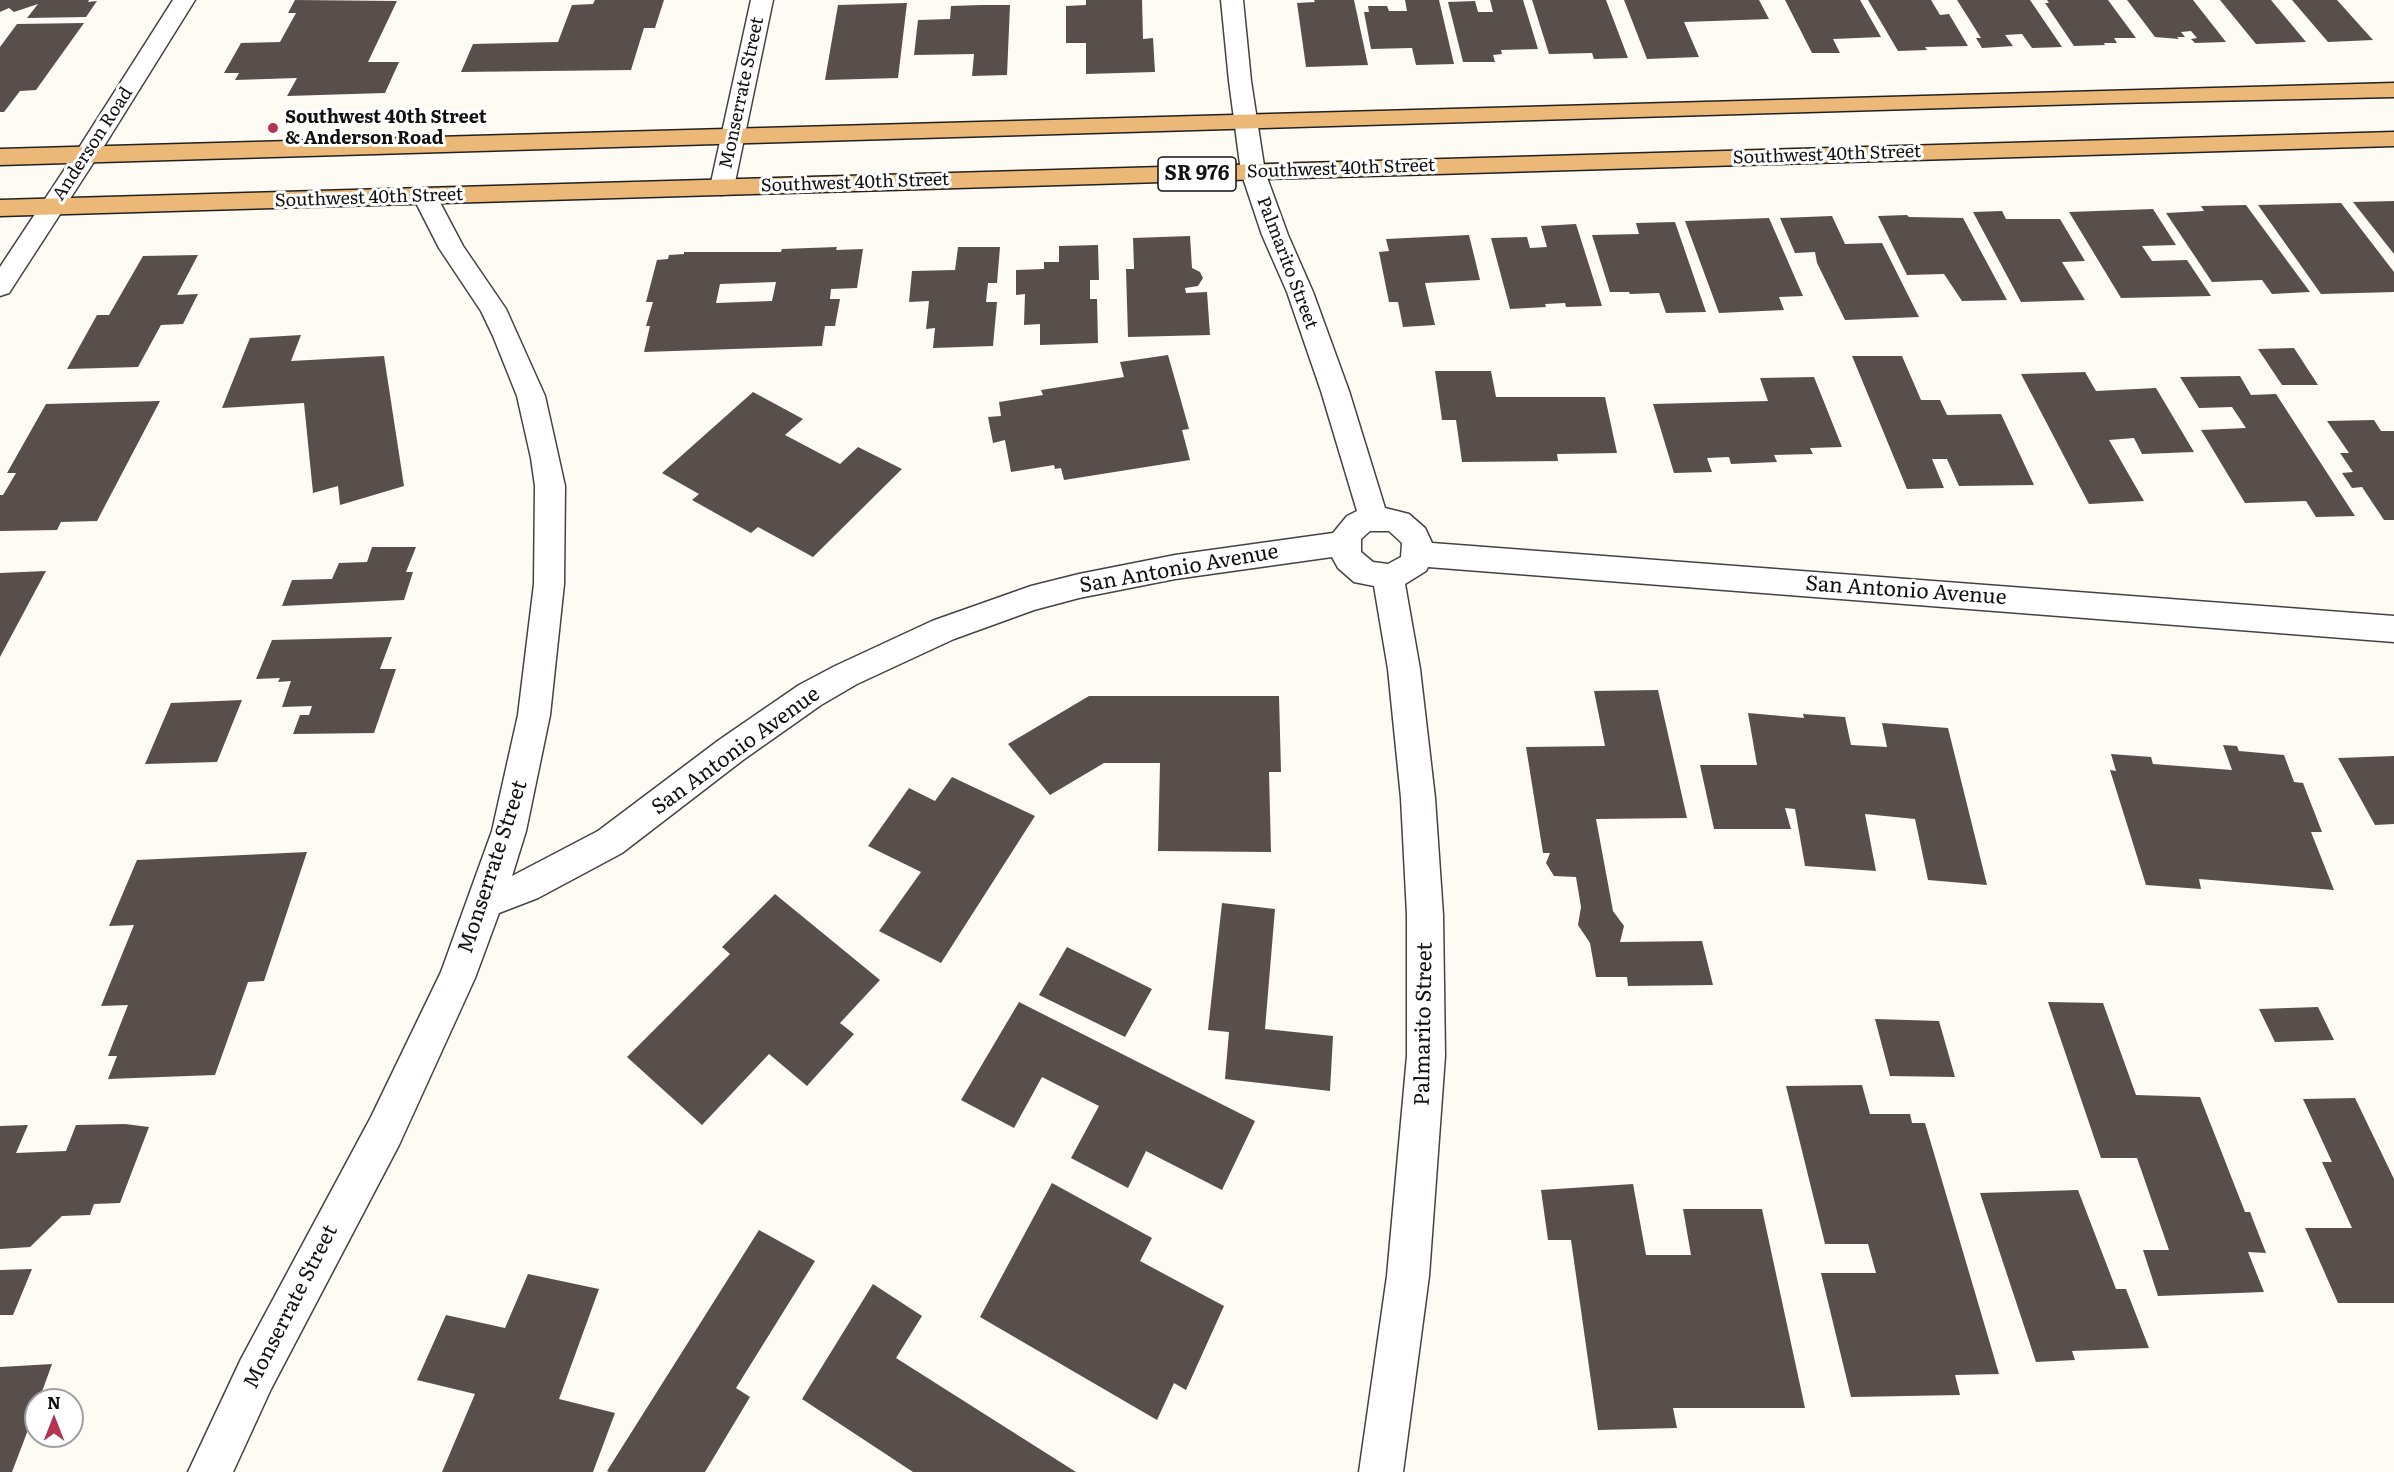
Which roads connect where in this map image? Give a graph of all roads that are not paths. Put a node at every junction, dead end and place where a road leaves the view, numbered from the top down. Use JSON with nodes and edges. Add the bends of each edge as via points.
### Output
{"nodes":[{"id":1,"x":184,"y":0,"type":"edge"},
{"id":2,"x":762,"y":0,"type":"edge"},
{"id":3,"x":1232,"y":0,"type":"edge"},
{"id":4,"x":2394,"y":90,"type":"edge"},
{"id":5,"x":1245,"y":123,"type":"junction"},
{"id":6,"x":732,"y":137,"type":"junction"},
{"id":7,"x":2394,"y":139,"type":"edge"},
{"id":8,"x":87,"y":154,"type":"junction"},
{"id":9,"x":0,"y":157,"type":"edge"},
{"id":10,"x":1253,"y":172,"type":"junction"},
{"id":11,"x":722,"y":187,"type":"junction"},
{"id":12,"x":425,"y":197,"type":"junction"},
{"id":13,"x":53,"y":207,"type":"junction"},
{"id":14,"x":0,"y":208,"type":"edge"},
{"id":15,"x":0,"y":286,"type":"edge"},
{"id":16,"x":1374,"y":519,"type":"junction"},
{"id":17,"x":1344,"y":543,"type":"junction"},
{"id":18,"x":1418,"y":554,"type":"junction"},
{"id":19,"x":1388,"y":576,"type":"junction"},
{"id":20,"x":2394,"y":629,"type":"edge"},
{"id":21,"x":486,"y":901,"type":"junction"},
{"id":22,"x":210,"y":1472,"type":"edge"},
{"id":23,"x":1381,"y":1472,"type":"edge"}],
"edges":[{"from":1,"to":8,"type":"street","name":"Anderson Road"},
{"from":2,"to":6,"type":"street","name":"Monserrate Street"},
{"from":3,"to":5,"type":"street","name":"Palmarito Street"},
{"from":4,"to":5,"type":"main road"},
{"from":5,"to":6,"type":"main road"},
{"from":5,"to":10,"type":"street","name":"Palmarito Street"},
{"from":6,"to":8,"type":"main road"},
{"from":6,"to":11,"type":"street","name":"Monserrate Street"},
{"from":7,"to":10,"type":"main road","name":"Southwest 40th Street","number":"SR 976"},
{"from":8,"to":9,"type":"main road"},
{"from":8,"to":13,"type":"street","name":"Anderson Road"},
{"from":10,"to":11,"type":"main road","name":"Southwest 40th Street","number":"SR 976"},
{"from":10,"to":16,"type":"street","name":"Palmarito Street","via":[[1328,369]]},
{"from":11,"to":12,"type":"main road","name":"Southwest 40th Street","number":"SR 976"},
{"from":12,"to":13,"type":"main road","name":"Southwest 40th Street","number":"SR 976"},
{"from":12,"to":21,"type":"street","name":"Monserrate Street","via":[[452,248],[493,309],[519,364],[531,396],[550,486],[549,584],[534,715],[508,831]]},
{"from":13,"to":14,"type":"main road","name":"Southwest 40th Street","number":"SR 976"},
{"from":13,"to":15,"type":"street","name":"Anderson Road"},
{"from":16,"to":17,"type":"street","via":[[1358,524]]},
{"from":16,"to":18,"type":"street","via":[[1386,519],[1407,528],[1418,545]]},
{"from":17,"to":19,"type":"street","via":[[1349,560],[1356,567],[1365,573]]},
{"from":17,"to":21,"type":"street","name":"San Antonio Avenue","via":[[1175,567],[1089,584],[1031,598],[943,630],[810,695],[610,842],[526,887]]},
{"from":18,"to":19,"type":"street","via":[[1408,569]]},
{"from":18,"to":20,"type":"street","name":"San Antonio Avenue"},
{"from":19,"to":23,"type":"street","name":"Palmarito Street","via":[[1404,669],[1419,809],[1426,1056],[1408,1276]]},
{"from":21,"to":22,"type":"street","name":"Monserrate Street","via":[[423,1053],[256,1374]]}]}
